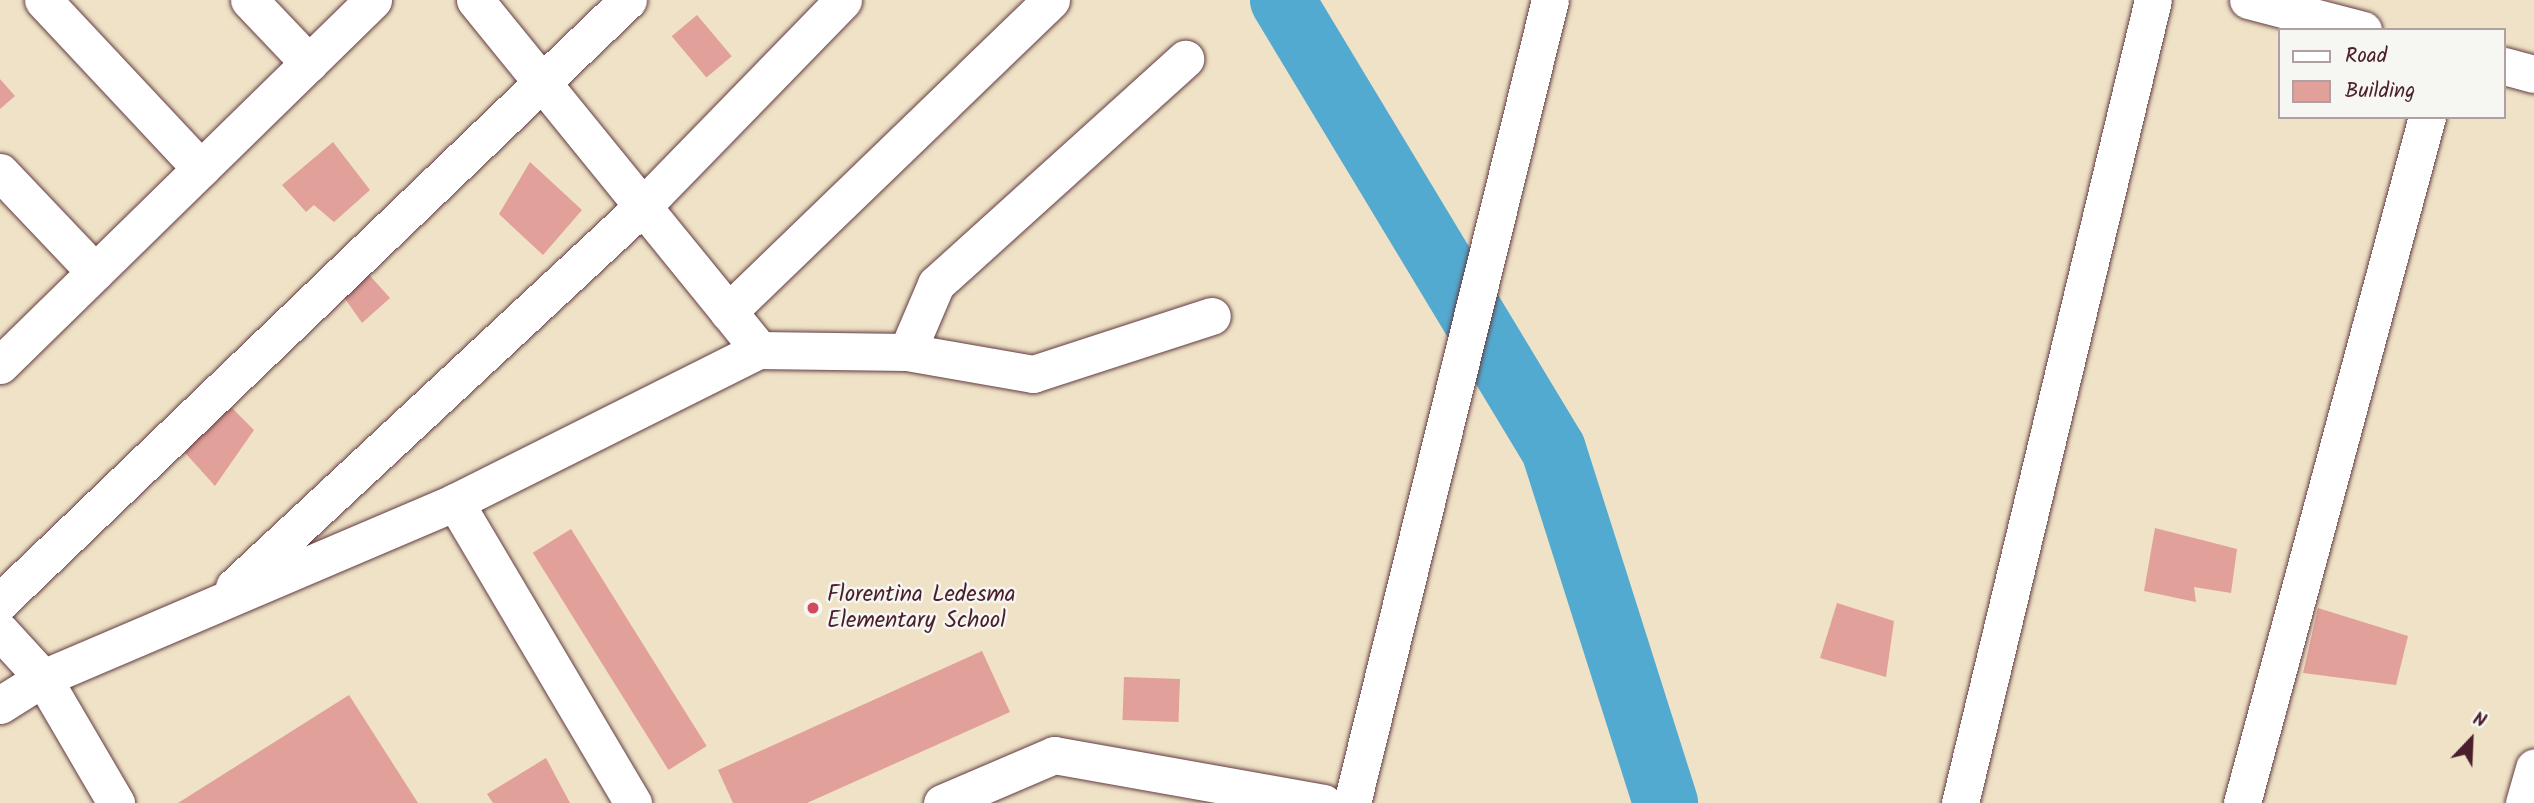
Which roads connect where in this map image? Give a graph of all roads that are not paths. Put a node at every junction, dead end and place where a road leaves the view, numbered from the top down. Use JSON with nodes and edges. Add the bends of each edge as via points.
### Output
{"nodes":[{"id":1,"x":43,"y":0,"type":"edge"},
{"id":2,"x":249,"y":0,"type":"edge"},
{"id":3,"x":373,"y":0,"type":"edge"},
{"id":4,"x":475,"y":0,"type":"edge"},
{"id":5,"x":628,"y":0,"type":"edge"},
{"id":6,"x":843,"y":0,"type":"edge"},
{"id":7,"x":1051,"y":0,"type":"edge"},
{"id":8,"x":1550,"y":0,"type":"edge"},
{"id":9,"x":2153,"y":0,"type":"edge"},
{"id":10,"x":2248,"y":0,"type":"edge"},
{"id":11,"x":2354,"y":28,"type":"edge"},
{"id":12,"x":1185,"y":59,"type":"dead end"},
{"id":13,"x":309,"y":63,"type":"junction"},
{"id":14,"x":2506,"y":67,"type":"edge"},
{"id":15,"x":2534,"y":74,"type":"edge"},
{"id":16,"x":542,"y":84,"type":"junction"},
{"id":17,"x":2426,"y":119,"type":"edge"},
{"id":18,"x":201,"y":169,"type":"junction"},
{"id":19,"x":0,"y":172,"type":"edge"},
{"id":20,"x":643,"y":206,"type":"junction"},
{"id":21,"x":95,"y":272,"type":"junction"},
{"id":22,"x":728,"y":312,"type":"junction"},
{"id":23,"x":1212,"y":316,"type":"dead end"},
{"id":24,"x":759,"y":350,"type":"junction"},
{"id":25,"x":907,"y":352,"type":"junction"},
{"id":26,"x":0,"y":365,"type":"edge"},
{"id":27,"x":455,"y":502,"type":"junction"},
{"id":28,"x":0,"y":602,"type":"edge"},
{"id":29,"x":215,"y":604,"type":"junction"},
{"id":30,"x":0,"y":631,"type":"edge"},
{"id":31,"x":43,"y":678,"type":"junction"},
{"id":32,"x":0,"y":705,"type":"edge"},
{"id":33,"x":2534,"y":767,"type":"edge"},
{"id":34,"x":116,"y":803,"type":"edge"},
{"id":35,"x":633,"y":803,"type":"edge"},
{"id":36,"x":942,"y":803,"type":"edge"},
{"id":37,"x":1324,"y":803,"type":"edge"},
{"id":38,"x":1353,"y":803,"type":"edge"},
{"id":39,"x":1960,"y":803,"type":"edge"},
{"id":40,"x":2242,"y":803,"type":"edge"},
{"id":41,"x":2524,"y":803,"type":"edge"}],
"edges":[{"from":1,"to":18,"type":"street"},
{"from":2,"to":13,"type":"street"},
{"from":3,"to":13,"type":"street"},
{"from":4,"to":16,"type":"street"},
{"from":5,"to":16,"type":"street"},
{"from":6,"to":20,"type":"street"},
{"from":7,"to":22,"type":"street"},
{"from":8,"to":38,"type":"street"},
{"from":9,"to":39,"type":"street"},
{"from":10,"to":11,"type":"street"},
{"from":12,"to":25,"type":"street","via":[[936,284]]},
{"from":13,"to":18,"type":"street"},
{"from":14,"to":15,"type":"street"},
{"from":16,"to":20,"type":"street"},
{"from":16,"to":28,"type":"street"},
{"from":17,"to":40,"type":"street"},
{"from":18,"to":21,"type":"street"},
{"from":19,"to":21,"type":"street"},
{"from":20,"to":22,"type":"street"},
{"from":20,"to":29,"type":"street"},
{"from":21,"to":26,"type":"street"},
{"from":22,"to":24,"type":"street"},
{"from":23,"to":25,"type":"street","via":[[1033,374]]},
{"from":24,"to":25,"type":"street"},
{"from":24,"to":27,"type":"street"},
{"from":27,"to":29,"type":"street"},
{"from":27,"to":35,"type":"street"},
{"from":29,"to":31,"type":"street"},
{"from":30,"to":31,"type":"street"},
{"from":31,"to":32,"type":"street"},
{"from":31,"to":34,"type":"street"},
{"from":33,"to":41,"type":"street"},
{"from":36,"to":37,"type":"street","via":[[1054,755]]}]}
